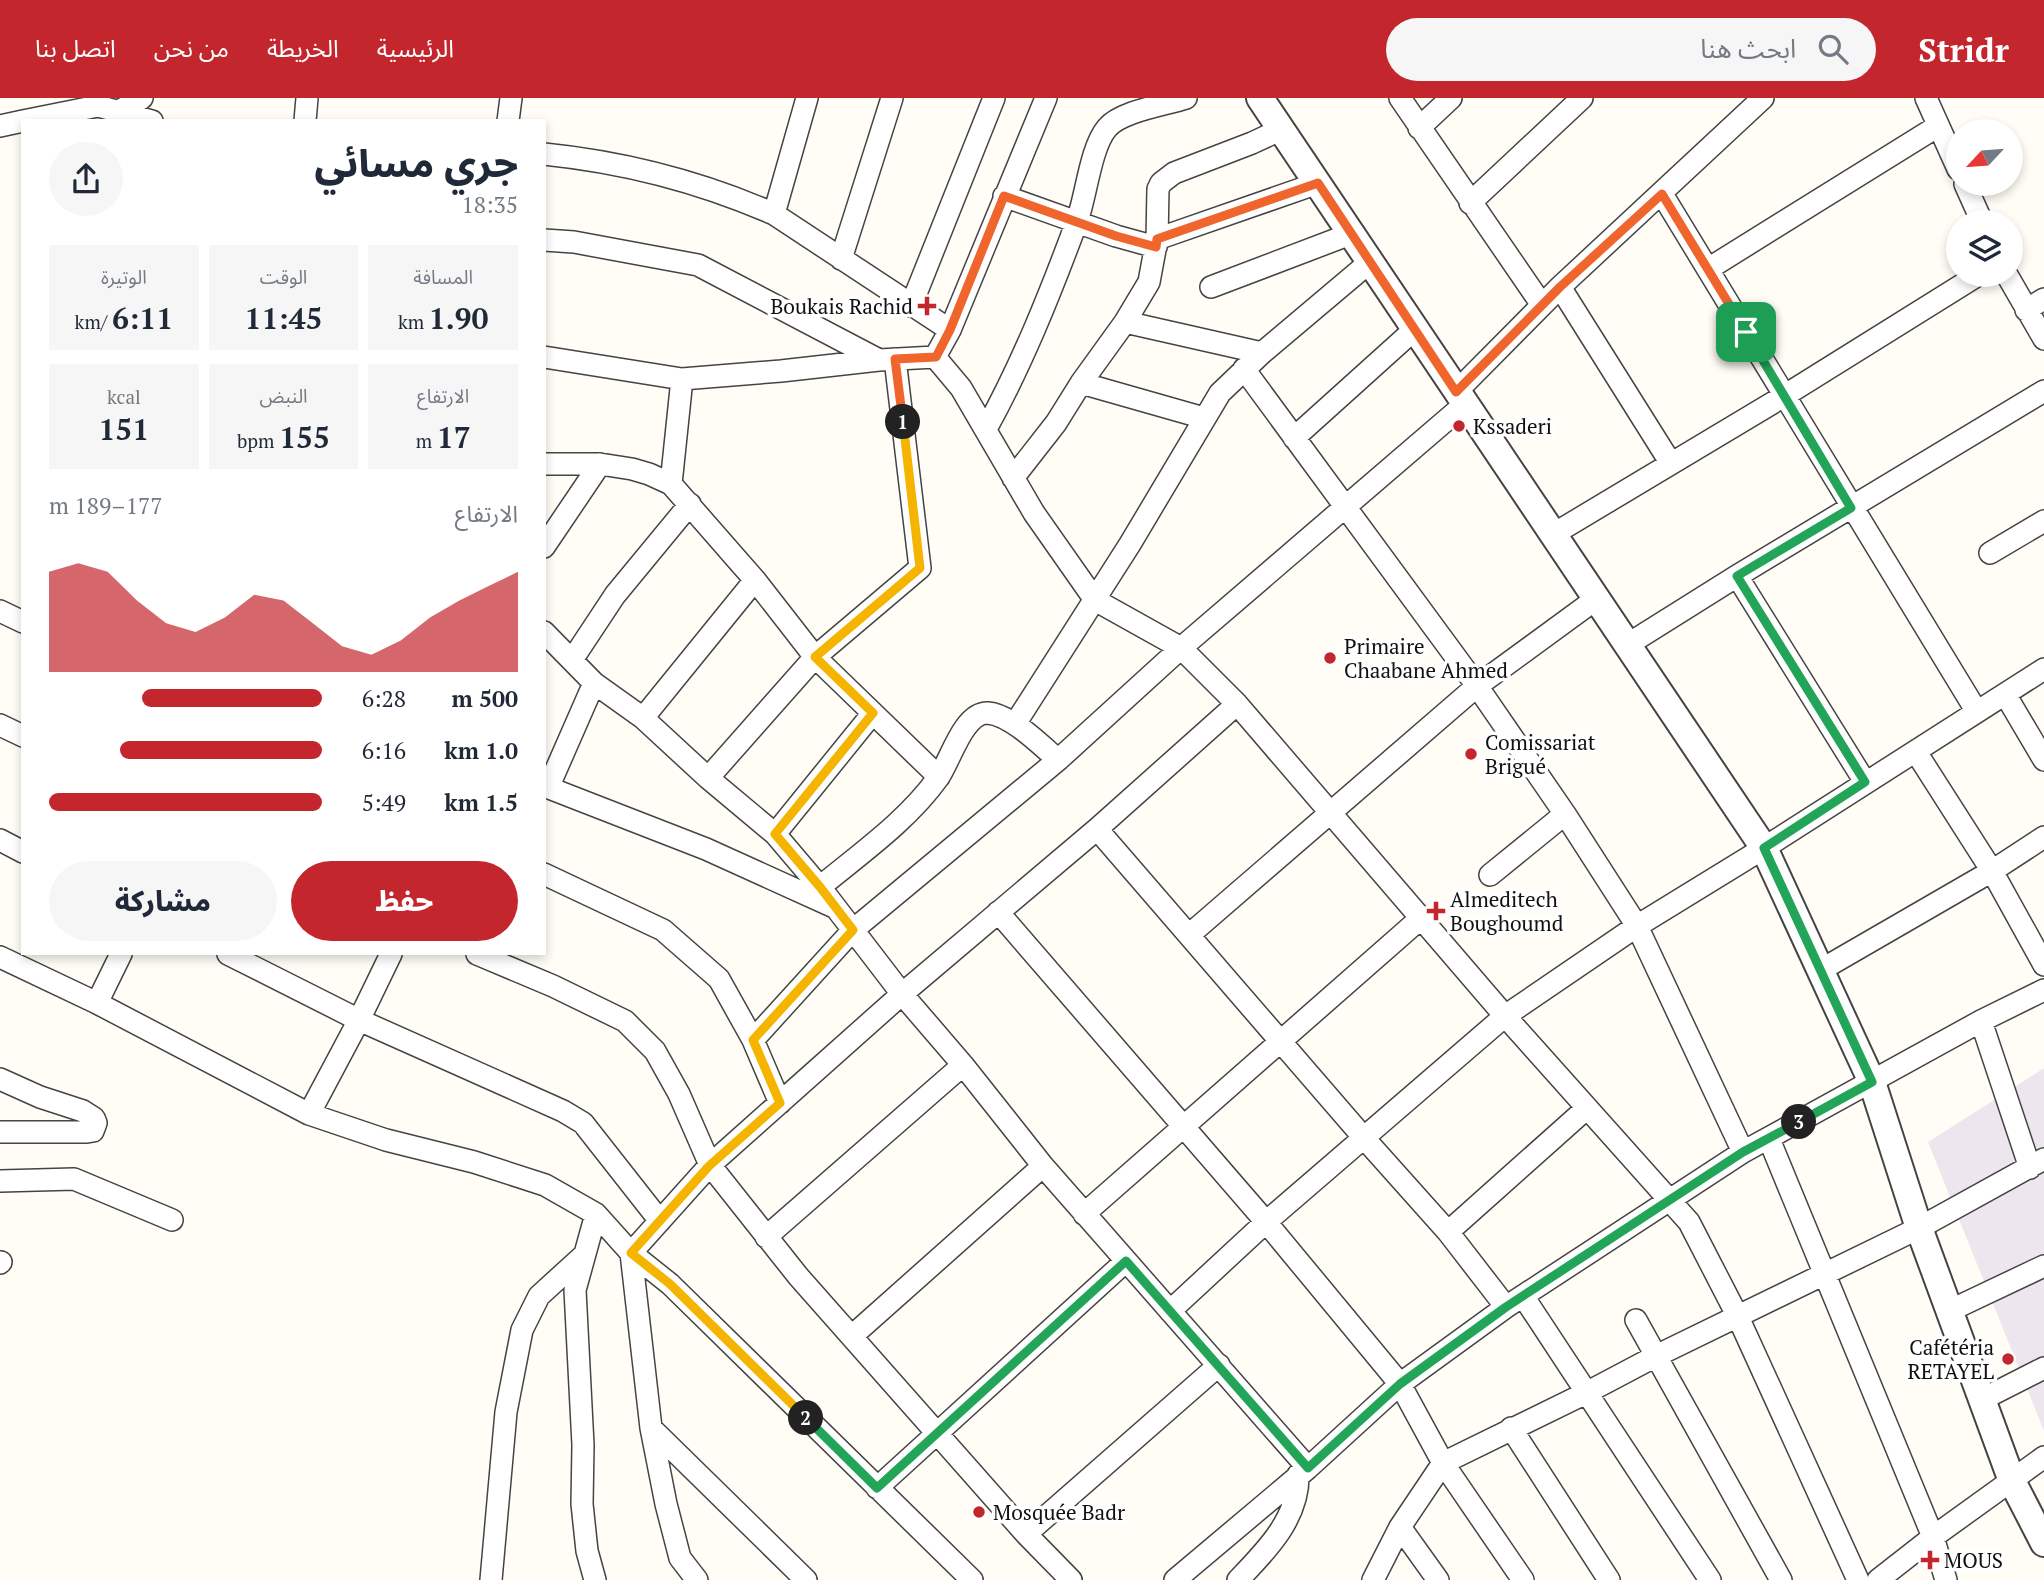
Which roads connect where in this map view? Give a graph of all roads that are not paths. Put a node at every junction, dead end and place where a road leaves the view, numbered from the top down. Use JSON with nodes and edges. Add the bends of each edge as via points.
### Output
{"nodes":[{"id":1,"x":142,"y":98,"type":"edge"},
{"id":2,"x":307,"y":98,"type":"edge"},
{"id":3,"x":511,"y":98,"type":"edge"},
{"id":4,"x":807,"y":98,"type":"edge"},
{"id":5,"x":892,"y":98,"type":"edge"},
{"id":6,"x":994,"y":98,"type":"edge"},
{"id":7,"x":1046,"y":98,"type":"edge"},
{"id":8,"x":1186,"y":98,"type":"edge"},
{"id":9,"x":1260,"y":98,"type":"edge"},
{"id":10,"x":1400,"y":98,"type":"edge"},
{"id":11,"x":1451,"y":98,"type":"edge"},
{"id":12,"x":1582,"y":98,"type":"edge"},
{"id":13,"x":1763,"y":98,"type":"edge"},
{"id":14,"x":1926,"y":98,"type":"edge"},
{"id":15,"x":103,"y":105,"type":"edge"},
{"id":16,"x":33,"y":119,"type":"edge"},
{"id":17,"x":146,"y":119,"type":"edge"},
{"id":18,"x":305,"y":119,"type":"edge"},
{"id":19,"x":508,"y":119,"type":"edge"},
{"id":20,"x":21,"y":121,"type":"edge"},
{"id":21,"x":1938,"y":125,"type":"junction"},
{"id":22,"x":0,"y":126,"type":"edge"},
{"id":23,"x":1419,"y":128,"type":"junction"},
{"id":24,"x":1282,"y":129,"type":"junction"},
{"id":25,"x":1946,"y":143,"type":"edge"},
{"id":26,"x":546,"y":153,"type":"edge"},
{"id":27,"x":1318,"y":183,"type":"junction"},
{"id":28,"x":1662,"y":194,"type":"junction"},
{"id":29,"x":1004,"y":196,"type":"junction"},
{"id":30,"x":1470,"y":203,"type":"junction"},
{"id":31,"x":774,"y":214,"type":"junction"},
{"id":32,"x":1077,"y":223,"type":"junction"},
{"id":33,"x":1353,"y":233,"type":"junction"},
{"id":34,"x":546,"y":240,"type":"edge"},
{"id":35,"x":1156,"y":243,"type":"junction"},
{"id":36,"x":841,"y":259,"type":"junction"},
{"id":37,"x":1371,"y":261,"type":"junction"},
{"id":38,"x":1709,"y":269,"type":"junction"},
{"id":39,"x":1211,"y":287,"type":"dead end"},
{"id":40,"x":1560,"y":287,"type":"junction"},
{"id":41,"x":1959,"y":287,"type":"edge"},
{"id":42,"x":2019,"y":287,"type":"edge"},
{"id":43,"x":2035,"y":304,"type":"edge"},
{"id":44,"x":1542,"y":305,"type":"junction"},
{"id":45,"x":911,"y":306,"type":"junction"},
{"id":46,"x":1125,"y":322,"type":"junction"},
{"id":47,"x":1415,"y":329,"type":"junction"},
{"id":48,"x":950,"y":330,"type":"junction"},
{"id":49,"x":2044,"y":339,"type":"edge"},
{"id":50,"x":1262,"y":353,"type":"junction"},
{"id":51,"x":546,"y":357,"type":"edge"},
{"id":52,"x":936,"y":357,"type":"junction"},
{"id":53,"x":887,"y":360,"type":"junction"},
{"id":54,"x":1244,"y":369,"type":"junction"},
{"id":55,"x":682,"y":379,"type":"junction"},
{"id":56,"x":1081,"y":383,"type":"junction"},
{"id":57,"x":2044,"y":391,"type":"edge"},
{"id":58,"x":1784,"y":396,"type":"junction"},
{"id":59,"x":1461,"y":398,"type":"junction"},
{"id":60,"x":1204,"y":418,"type":"junction"},
{"id":61,"x":986,"y":429,"type":"junction"},
{"id":62,"x":1294,"y":438,"type":"junction"},
{"id":63,"x":1670,"y":462,"type":"junction"},
{"id":64,"x":546,"y":464,"type":"edge"},
{"id":65,"x":600,"y":464,"type":"junction"},
{"id":66,"x":1013,"y":478,"type":"junction"},
{"id":67,"x":671,"y":484,"type":"junction"},
{"id":68,"x":690,"y":504,"type":"junction"},
{"id":69,"x":1345,"y":506,"type":"junction"},
{"id":70,"x":1851,"y":508,"type":"junction"},
{"id":71,"x":2044,"y":521,"type":"edge"},
{"id":72,"x":1552,"y":535,"type":"junction"},
{"id":73,"x":546,"y":544,"type":"edge"},
{"id":74,"x":1990,"y":553,"type":"dead end"},
{"id":75,"x":1737,"y":576,"type":"junction"},
{"id":76,"x":755,"y":580,"type":"junction"},
{"id":77,"x":1596,"y":599,"type":"junction"},
{"id":78,"x":1095,"y":600,"type":"junction"},
{"id":79,"x":0,"y":611,"type":"edge"},
{"id":80,"x":21,"y":621,"type":"edge"},
{"id":81,"x":546,"y":634,"type":"edge"},
{"id":82,"x":1627,"y":645,"type":"junction"},
{"id":83,"x":1181,"y":648,"type":"junction"},
{"id":84,"x":815,"y":657,"type":"junction"},
{"id":85,"x":572,"y":660,"type":"junction"},
{"id":86,"x":2044,"y":669,"type":"edge"},
{"id":87,"x":594,"y":683,"type":"junction"},
{"id":88,"x":1477,"y":686,"type":"junction"},
{"id":89,"x":2005,"y":694,"type":"junction"},
{"id":90,"x":1237,"y":704,"type":"junction"},
{"id":91,"x":1976,"y":712,"type":"junction"},
{"id":92,"x":873,"y":713,"type":"junction"},
{"id":93,"x":643,"y":718,"type":"junction"},
{"id":94,"x":1015,"y":724,"type":"junction"},
{"id":95,"x":0,"y":725,"type":"edge"},
{"id":96,"x":21,"y":736,"type":"edge"},
{"id":97,"x":1916,"y":752,"type":"junction"},
{"id":98,"x":1058,"y":760,"type":"junction"},
{"id":99,"x":2044,"y":760,"type":"edge"},
{"id":100,"x":939,"y":776,"type":"junction"},
{"id":101,"x":708,"y":778,"type":"junction"},
{"id":102,"x":1865,"y":782,"type":"junction"},
{"id":103,"x":546,"y":787,"type":"edge"},
{"id":104,"x":1330,"y":812,"type":"junction"},
{"id":105,"x":1565,"y":814,"type":"junction"},
{"id":106,"x":1097,"y":829,"type":"junction"},
{"id":107,"x":775,"y":834,"type":"junction"},
{"id":108,"x":0,"y":840,"type":"edge"},
{"id":109,"x":1764,"y":848,"type":"junction"},
{"id":110,"x":2040,"y":848,"type":"edge"},
{"id":111,"x":21,"y":851,"type":"edge"},
{"id":112,"x":1992,"y":871,"type":"junction"},
{"id":113,"x":546,"y":875,"type":"edge"},
{"id":114,"x":1490,"y":875,"type":"dead end"},
{"id":115,"x":820,"y":887,"type":"junction"},
{"id":116,"x":836,"y":908,"type":"junction"},
{"id":117,"x":998,"y":912,"type":"junction"},
{"id":118,"x":1421,"y":918,"type":"junction"},
{"id":119,"x":1637,"y":926,"type":"junction"},
{"id":120,"x":853,"y":930,"type":"junction"},
{"id":121,"x":1189,"y":936,"type":"junction"},
{"id":122,"x":121,"y":955,"type":"edge"},
{"id":123,"x":230,"y":955,"type":"edge"},
{"id":124,"x":391,"y":955,"type":"edge"},
{"id":125,"x":479,"y":955,"type":"edge"},
{"id":126,"x":0,"y":957,"type":"edge"},
{"id":127,"x":2044,"y":965,"type":"edge"},
{"id":128,"x":1819,"y":971,"type":"junction"},
{"id":129,"x":2044,"y":989,"type":"edge"},
{"id":130,"x":902,"y":993,"type":"junction"},
{"id":131,"x":97,"y":1003,"type":"junction"},
{"id":132,"x":1505,"y":1016,"type":"junction"},
{"id":133,"x":359,"y":1020,"type":"junction"},
{"id":134,"x":1981,"y":1021,"type":"junction"},
{"id":135,"x":753,"y":1040,"type":"junction"},
{"id":136,"x":1281,"y":1040,"type":"junction"},
{"id":137,"x":963,"y":1065,"type":"junction"},
{"id":138,"x":0,"y":1079,"type":"edge"},
{"id":139,"x":1872,"y":1082,"type":"junction"},
{"id":140,"x":780,"y":1103,"type":"junction"},
{"id":141,"x":1587,"y":1108,"type":"junction"},
{"id":142,"x":309,"y":1114,"type":"junction"},
{"id":143,"x":1183,"y":1126,"type":"junction"},
{"id":144,"x":0,"y":1132,"type":"edge"},
{"id":145,"x":1364,"y":1138,"type":"junction"},
{"id":146,"x":1769,"y":1139,"type":"junction"},
{"id":147,"x":1743,"y":1152,"type":"junction"},
{"id":148,"x":2037,"y":1163,"type":"edge"},
{"id":149,"x":709,"y":1166,"type":"junction"},
{"id":150,"x":1043,"y":1166,"type":"junction"},
{"id":151,"x":0,"y":1181,"type":"edge"},
{"id":152,"x":1671,"y":1199,"type":"junction"},
{"id":153,"x":596,"y":1214,"type":"junction"},
{"id":154,"x":1084,"y":1214,"type":"junction"},
{"id":155,"x":172,"y":1220,"type":"dead end"},
{"id":156,"x":660,"y":1221,"type":"junction"},
{"id":157,"x":1266,"y":1222,"type":"junction"},
{"id":158,"x":1919,"y":1228,"type":"junction"},
{"id":159,"x":1448,"y":1232,"type":"junction"},
{"id":160,"x":766,"y":1237,"type":"junction"},
{"id":161,"x":631,"y":1253,"type":"junction"},
{"id":162,"x":585,"y":1254,"type":"junction"},
{"id":163,"x":1126,"y":1261,"type":"junction"},
{"id":164,"x":2044,"y":1266,"type":"edge"},
{"id":165,"x":1824,"y":1275,"type":"junction"},
{"id":166,"x":1514,"y":1302,"type":"junction"},
{"id":167,"x":1170,"y":1311,"type":"junction"},
{"id":168,"x":1949,"y":1311,"type":"junction"},
{"id":169,"x":1738,"y":1317,"type":"junction"},
{"id":170,"x":1636,"y":1320,"type":"dead end"},
{"id":171,"x":852,"y":1336,"type":"junction"},
{"id":172,"x":1656,"y":1356,"type":"junction"},
{"id":173,"x":1219,"y":1365,"type":"junction"},
{"id":174,"x":2044,"y":1368,"type":"edge"},
{"id":175,"x":1400,"y":1384,"type":"junction"},
{"id":176,"x":1586,"y":1393,"type":"junction"},
{"id":177,"x":1981,"y":1400,"type":"junction"},
{"id":178,"x":651,"y":1428,"type":"junction"},
{"id":179,"x":1511,"y":1428,"type":"junction"},
{"id":180,"x":938,"y":1434,"type":"junction"},
{"id":181,"x":2044,"y":1457,"type":"edge"},
{"id":182,"x":1443,"y":1463,"type":"junction"},
{"id":183,"x":1303,"y":1471,"type":"junction"},
{"id":184,"x":2011,"y":1481,"type":"junction"},
{"id":185,"x":877,"y":1488,"type":"junction"},
{"id":186,"x":1400,"y":1527,"type":"junction"},
{"id":187,"x":1026,"y":1534,"type":"junction"},
{"id":188,"x":1933,"y":1537,"type":"junction"},
{"id":189,"x":2044,"y":1543,"type":"edge"},
{"id":190,"x":491,"y":1580,"type":"edge"},
{"id":191,"x":595,"y":1580,"type":"edge"},
{"id":192,"x":697,"y":1580,"type":"edge"},
{"id":193,"x":806,"y":1580,"type":"edge"},
{"id":194,"x":972,"y":1580,"type":"edge"},
{"id":195,"x":1071,"y":1580,"type":"edge"},
{"id":196,"x":1175,"y":1580,"type":"edge"},
{"id":197,"x":1238,"y":1580,"type":"edge"},
{"id":198,"x":1373,"y":1580,"type":"edge"},
{"id":199,"x":1438,"y":1580,"type":"edge"},
{"id":200,"x":1523,"y":1580,"type":"edge"},
{"id":201,"x":1609,"y":1580,"type":"edge"},
{"id":202,"x":1710,"y":1580,"type":"edge"},
{"id":203,"x":1782,"y":1580,"type":"edge"},
{"id":204,"x":1858,"y":1580,"type":"edge"},
{"id":205,"x":1878,"y":1580,"type":"edge"},
{"id":206,"x":1946,"y":1580,"type":"edge"}],
"edges":[{"from":1,"to":15,"type":"street"},
{"from":2,"to":18,"type":"street"},
{"from":3,"to":19,"type":"street"},
{"from":4,"to":31,"type":"street"},
{"from":5,"to":36,"type":"street"},
{"from":6,"to":45,"type":"street"},
{"from":7,"to":29,"type":"street"},
{"from":8,"to":32,"type":"street","via":[[1123,117],[1106,128]]},
{"from":9,"to":24,"type":"street"},
{"from":10,"to":23,"type":"street"},
{"from":11,"to":23,"type":"street"},
{"from":12,"to":30,"type":"street"},
{"from":13,"to":28,"type":"street"},
{"from":14,"to":21,"type":"street"},
{"from":15,"to":16,"type":"street"},
{"from":15,"to":17,"type":"street"},
{"from":20,"to":22,"type":"street"},
{"from":21,"to":25,"type":"street"},
{"from":21,"to":38,"type":"street"},
{"from":23,"to":30,"type":"street"},
{"from":24,"to":27,"type":"street"},
{"from":24,"to":35,"type":"street","via":[[1166,178],[1158,189]]},
{"from":26,"to":31,"type":"street","via":[[638,168]]},
{"from":27,"to":33,"type":"street"},
{"from":27,"to":35,"type":"street"},
{"from":28,"to":38,"type":"street"},
{"from":28,"to":40,"type":"street"},
{"from":29,"to":32,"type":"street"},
{"from":29,"to":48,"type":"street"},
{"from":30,"to":44,"type":"street"},
{"from":31,"to":36,"type":"street"},
{"from":32,"to":35,"type":"street"},
{"from":32,"to":61,"type":"street","via":[[1028,345]]},
{"from":33,"to":37,"type":"street"},
{"from":33,"to":39,"type":"street"},
{"from":34,"to":53,"type":"street","via":[[698,265]]},
{"from":35,"to":46,"type":"street","via":[[1149,282]]},
{"from":36,"to":45,"type":"street"},
{"from":37,"to":47,"type":"street"},
{"from":37,"to":50,"type":"street"},
{"from":38,"to":58,"type":"street"},
{"from":40,"to":44,"type":"street"},
{"from":40,"to":63,"type":"street"},
{"from":41,"to":58,"type":"street"},
{"from":42,"to":43,"type":"street"},
{"from":43,"to":49,"type":"street"},
{"from":44,"to":59,"type":"street"},
{"from":45,"to":48,"type":"street"},
{"from":46,"to":50,"type":"street"},
{"from":46,"to":56,"type":"street"},
{"from":47,"to":59,"type":"street"},
{"from":47,"to":62,"type":"street"},
{"from":48,"to":52,"type":"street"},
{"from":50,"to":54,"type":"street"},
{"from":51,"to":55,"type":"street"},
{"from":52,"to":53,"type":"street"},
{"from":52,"to":61,"type":"street"},
{"from":53,"to":55,"type":"street"},
{"from":53,"to":84,"type":"street","via":[[920,568]]},
{"from":54,"to":60,"type":"street"},
{"from":54,"to":62,"type":"street"},
{"from":55,"to":67,"type":"street"},
{"from":56,"to":60,"type":"street"},
{"from":56,"to":66,"type":"street"},
{"from":57,"to":70,"type":"street"},
{"from":58,"to":63,"type":"street"},
{"from":58,"to":70,"type":"street"},
{"from":59,"to":69,"type":"street"},
{"from":59,"to":72,"type":"street"},
{"from":60,"to":78,"type":"street"},
{"from":61,"to":66,"type":"street"},
{"from":62,"to":69,"type":"street"},
{"from":63,"to":72,"type":"street"},
{"from":64,"to":65,"type":"street"},
{"from":65,"to":67,"type":"street","via":[[632,469]]},
{"from":65,"to":73,"type":"street"},
{"from":66,"to":78,"type":"street"},
{"from":67,"to":68,"type":"street"},
{"from":68,"to":76,"type":"street"},
{"from":68,"to":85,"type":"street","via":[[615,595]]},
{"from":69,"to":83,"type":"street"},
{"from":69,"to":88,"type":"street"},
{"from":70,"to":75,"type":"street"},
{"from":70,"to":91,"type":"street"},
{"from":71,"to":74,"type":"street"},
{"from":72,"to":77,"type":"street"},
{"from":75,"to":82,"type":"street"},
{"from":75,"to":102,"type":"street"},
{"from":76,"to":84,"type":"street"},
{"from":76,"to":93,"type":"street"},
{"from":77,"to":82,"type":"street"},
{"from":77,"to":88,"type":"street"},
{"from":78,"to":83,"type":"street"},
{"from":78,"to":94,"type":"street"},
{"from":79,"to":80,"type":"street"},
{"from":81,"to":85,"type":"street"},
{"from":82,"to":109,"type":"street"},
{"from":83,"to":90,"type":"street"},
{"from":83,"to":98,"type":"street"},
{"from":84,"to":92,"type":"street"},
{"from":84,"to":101,"type":"street"},
{"from":85,"to":87,"type":"street"},
{"from":86,"to":89,"type":"street"},
{"from":87,"to":93,"type":"street"},
{"from":87,"to":103,"type":"street"},
{"from":88,"to":104,"type":"street"},
{"from":88,"to":105,"type":"street"},
{"from":89,"to":91,"type":"street"},
{"from":89,"to":99,"type":"street"},
{"from":90,"to":104,"type":"street"},
{"from":90,"to":106,"type":"street"},
{"from":91,"to":97,"type":"street"},
{"from":92,"to":100,"type":"street"},
{"from":92,"to":107,"type":"street"},
{"from":93,"to":101,"type":"street"},
{"from":94,"to":98,"type":"street"},
{"from":94,"to":100,"type":"street","via":[[991,713],[978,716],[964,728]]},
{"from":95,"to":96,"type":"street"},
{"from":97,"to":102,"type":"street"},
{"from":97,"to":112,"type":"street"},
{"from":98,"to":120,"type":"street"},
{"from":100,"to":115,"type":"street","via":[[911,811]]},
{"from":101,"to":107,"type":"street"},
{"from":102,"to":109,"type":"street"},
{"from":103,"to":116,"type":"street","via":[[706,849]]},
{"from":104,"to":118,"type":"street"},
{"from":104,"to":121,"type":"street"},
{"from":105,"to":114,"type":"street"},
{"from":105,"to":119,"type":"street"},
{"from":106,"to":117,"type":"street"},
{"from":106,"to":121,"type":"street"},
{"from":107,"to":115,"type":"street"},
{"from":108,"to":111,"type":"street"},
{"from":109,"to":119,"type":"street"},
{"from":109,"to":128,"type":"street"},
{"from":110,"to":112,"type":"street"},
{"from":112,"to":127,"type":"street"},
{"from":112,"to":128,"type":"street"},
{"from":113,"to":135,"type":"street","via":[[663,930],[719,979]]},
{"from":115,"to":116,"type":"street"},
{"from":116,"to":120,"type":"street"},
{"from":117,"to":130,"type":"street"},
{"from":117,"to":143,"type":"street"},
{"from":118,"to":132,"type":"street"},
{"from":118,"to":136,"type":"street"},
{"from":119,"to":132,"type":"street"},
{"from":119,"to":147,"type":"street"},
{"from":120,"to":130,"type":"street"},
{"from":120,"to":135,"type":"street"},
{"from":121,"to":136,"type":"street"},
{"from":122,"to":131,"type":"street"},
{"from":123,"to":133,"type":"street"},
{"from":124,"to":133,"type":"street"},
{"from":125,"to":149,"type":"street","via":[[625,1021],[655,1051]]},
{"from":126,"to":131,"type":"street"},
{"from":128,"to":139,"type":"street"},
{"from":129,"to":134,"type":"street"},
{"from":130,"to":137,"type":"street"},
{"from":130,"to":140,"type":"street"},
{"from":131,"to":142,"type":"street"},
{"from":132,"to":141,"type":"street"},
{"from":132,"to":145,"type":"street"},
{"from":133,"to":142,"type":"street"},
{"from":133,"to":156,"type":"street","via":[[583,1123]]},
{"from":134,"to":139,"type":"street"},
{"from":134,"to":148,"type":"street"},
{"from":135,"to":140,"type":"street"},
{"from":136,"to":143,"type":"street"},
{"from":136,"to":145,"type":"street"},
{"from":137,"to":150,"type":"street"},
{"from":137,"to":160,"type":"street"},
{"from":138,"to":144,"type":"street","via":[[83,1111],[96,1123],[88,1132]]},
{"from":139,"to":146,"type":"street"},
{"from":139,"to":158,"type":"street"},
{"from":140,"to":149,"type":"street"},
{"from":141,"to":152,"type":"street"},
{"from":141,"to":159,"type":"street"},
{"from":142,"to":153,"type":"street","via":[[545,1185]]},
{"from":143,"to":154,"type":"street"},
{"from":143,"to":157,"type":"street"},
{"from":145,"to":157,"type":"street"},
{"from":145,"to":159,"type":"street"},
{"from":146,"to":147,"type":"street"},
{"from":146,"to":165,"type":"street"},
{"from":147,"to":152,"type":"street"},
{"from":148,"to":158,"type":"street"},
{"from":149,"to":156,"type":"street"},
{"from":149,"to":160,"type":"street"},
{"from":150,"to":154,"type":"street"},
{"from":150,"to":171,"type":"street"},
{"from":151,"to":155,"type":"street","via":[[74,1179]]},
{"from":152,"to":166,"type":"street"},
{"from":152,"to":169,"type":"street","via":[[1701,1241]]},
{"from":153,"to":161,"type":"street"},
{"from":153,"to":162,"type":"street"},
{"from":154,"to":163,"type":"street"},
{"from":156,"to":161,"type":"street"},
{"from":157,"to":167,"type":"street"},
{"from":157,"to":175,"type":"street"},
{"from":158,"to":165,"type":"street"},
{"from":158,"to":168,"type":"street"},
{"from":159,"to":166,"type":"street"},
{"from":160,"to":171,"type":"street"},
{"from":161,"to":178,"type":"street"},
{"from":161,"to":185,"type":"street","via":[[670,1284]]},
{"from":162,"to":190,"type":"street","via":[[538,1296],[522,1330],[506,1412]]},
{"from":162,"to":191,"type":"street","via":[[575,1290],[582,1504]]},
{"from":163,"to":167,"type":"street"},
{"from":163,"to":180,"type":"street"},
{"from":164,"to":168,"type":"street"},
{"from":165,"to":169,"type":"street"},
{"from":165,"to":188,"type":"street"},
{"from":166,"to":175,"type":"street"},
{"from":166,"to":176,"type":"street"},
{"from":167,"to":173,"type":"street"},
{"from":168,"to":177,"type":"street"},
{"from":169,"to":172,"type":"street"},
{"from":169,"to":204,"type":"street"},
{"from":170,"to":172,"type":"street"},
{"from":171,"to":180,"type":"street"},
{"from":172,"to":176,"type":"street"},
{"from":172,"to":203,"type":"street"},
{"from":173,"to":183,"type":"street"},
{"from":173,"to":187,"type":"street"},
{"from":174,"to":177,"type":"street"},
{"from":175,"to":182,"type":"street"},
{"from":175,"to":183,"type":"street"},
{"from":176,"to":179,"type":"street"},
{"from":176,"to":202,"type":"street"},
{"from":177,"to":184,"type":"street"},
{"from":178,"to":192,"type":"street","via":[[680,1558]]},
{"from":178,"to":193,"type":"street"},
{"from":179,"to":182,"type":"street"},
{"from":179,"to":201,"type":"street"},
{"from":180,"to":185,"type":"street"},
{"from":180,"to":187,"type":"street"},
{"from":181,"to":184,"type":"street"},
{"from":182,"to":186,"type":"street"},
{"from":182,"to":200,"type":"street"},
{"from":183,"to":196,"type":"street"},
{"from":183,"to":197,"type":"street","via":[[1293,1508],[1265,1552]]},
{"from":184,"to":188,"type":"street"},
{"from":184,"to":189,"type":"street"},
{"from":185,"to":194,"type":"street"},
{"from":186,"to":198,"type":"street"},
{"from":186,"to":199,"type":"street"},
{"from":187,"to":195,"type":"street"},
{"from":188,"to":205,"type":"street"},
{"from":188,"to":206,"type":"street"}]}
